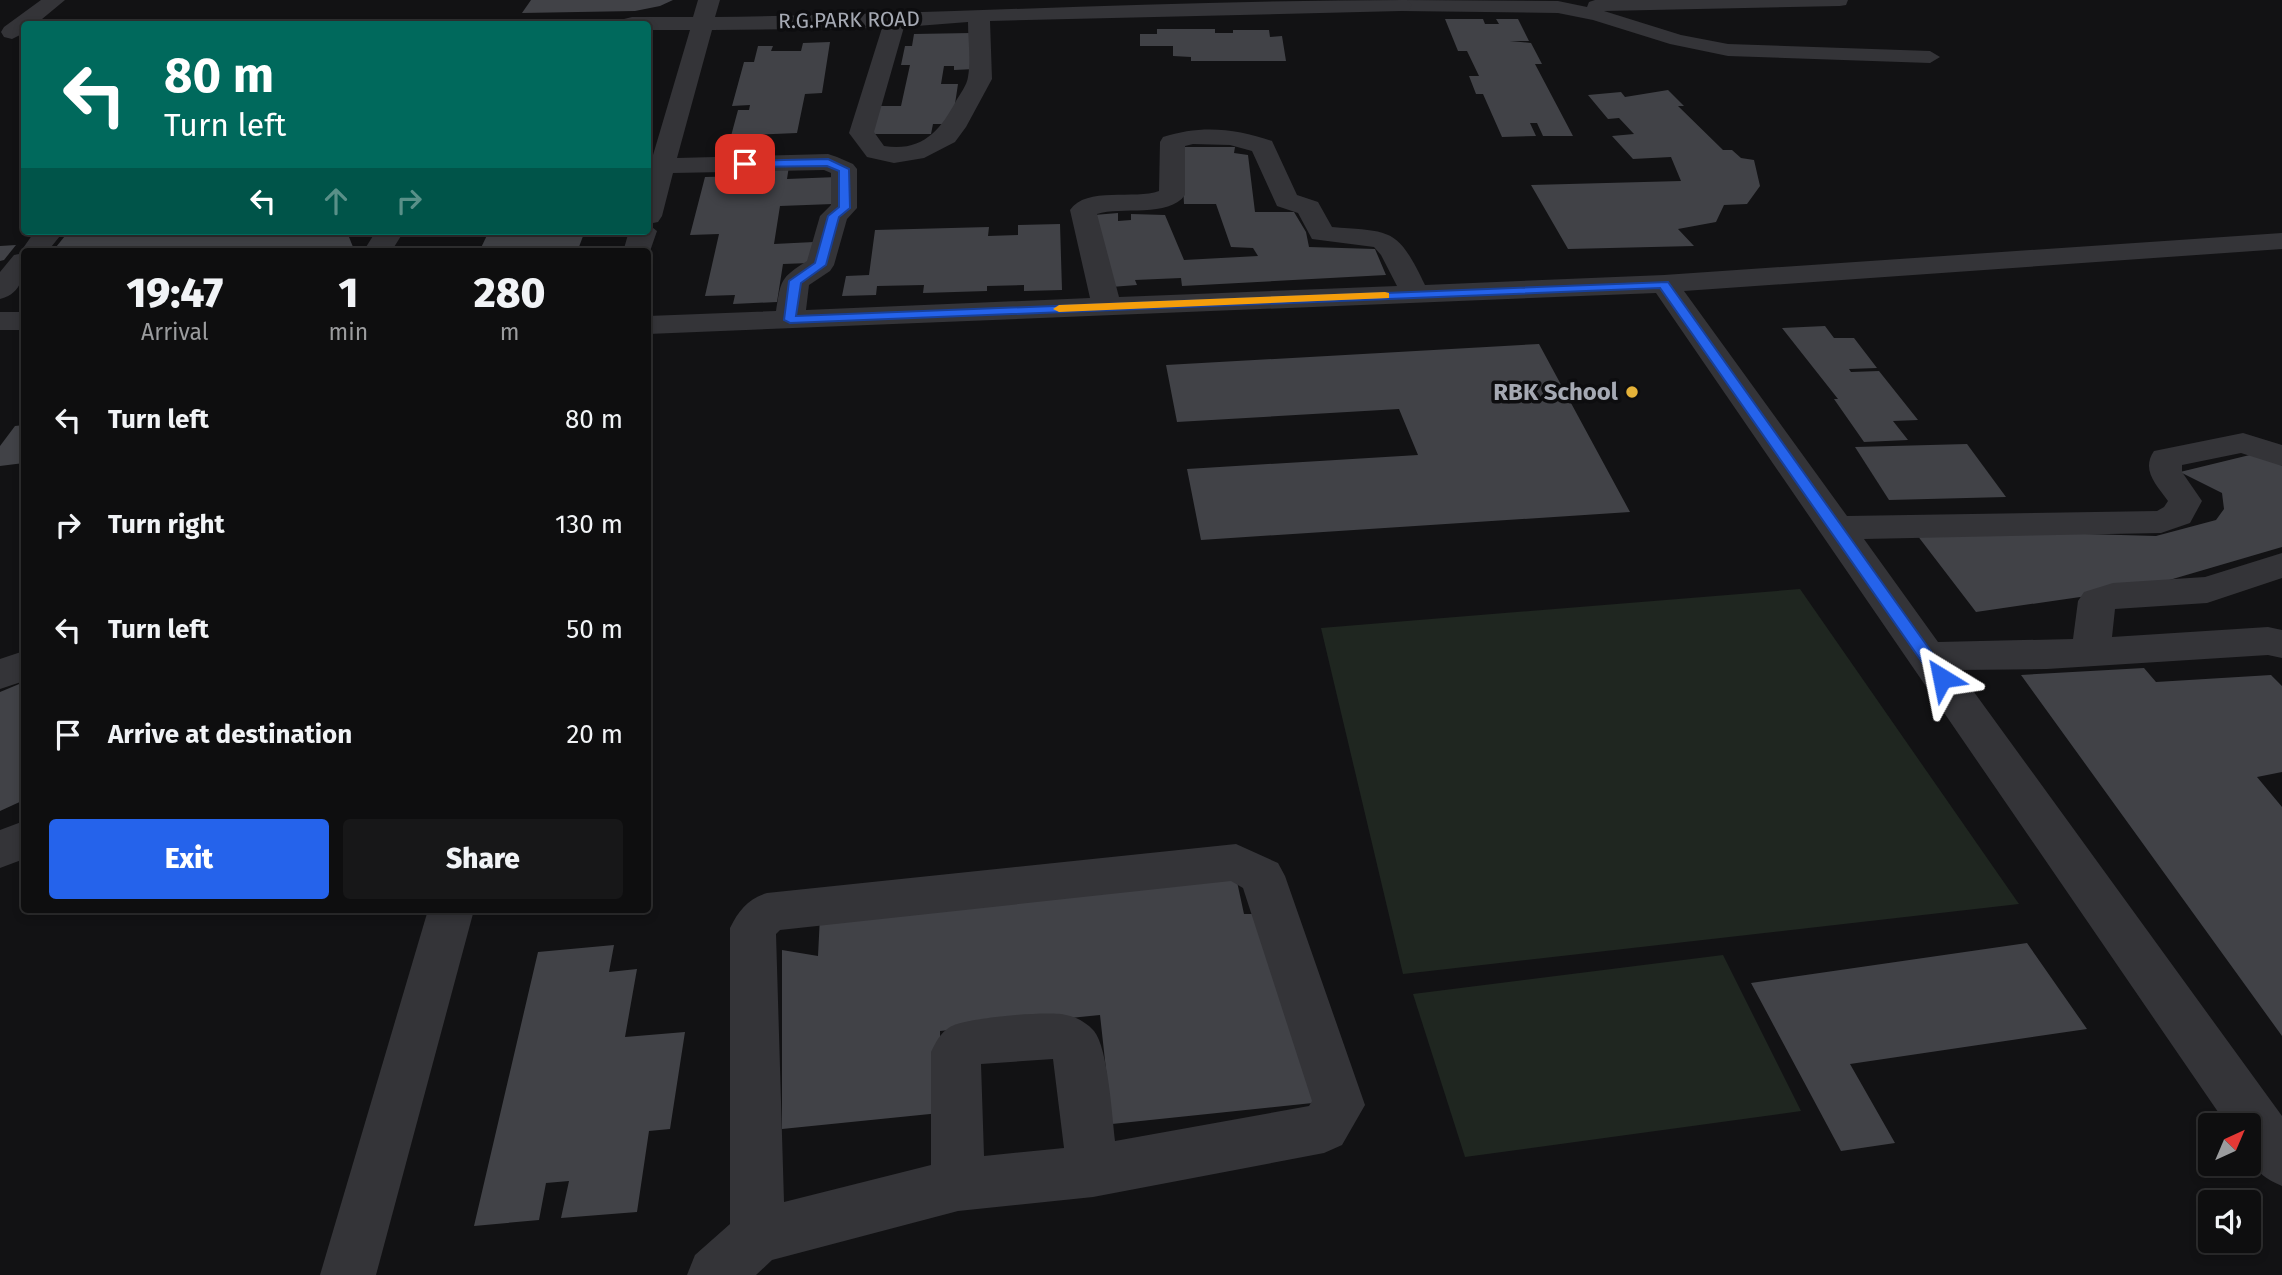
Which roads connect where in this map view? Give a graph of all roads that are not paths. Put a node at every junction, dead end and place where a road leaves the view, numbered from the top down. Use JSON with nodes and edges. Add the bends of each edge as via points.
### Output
{"nodes":[{"id":1,"x":54,"y":0,"type":"edge"},
{"id":2,"x":1840,"y":1,"type":"edge"},
{"id":3,"x":1400,"y":2,"type":"edge"},
{"id":4,"x":1558,"y":7,"type":"junction"},
{"id":5,"x":706,"y":11,"type":"edge"},
{"id":6,"x":979,"y":15,"type":"junction"},
{"id":7,"x":31,"y":21,"type":"edge"},
{"id":8,"x":649,"y":21,"type":"edge"},
{"id":9,"x":895,"y":21,"type":"junction"},
{"id":10,"x":1930,"y":57,"type":"dead end"},
{"id":11,"x":662,"y":166,"type":"junction"},
{"id":12,"x":651,"y":205,"type":"edge"},
{"id":13,"x":2282,"y":241,"type":"edge"},
{"id":14,"x":21,"y":265,"type":"edge"},
{"id":15,"x":1664,"y":284,"type":"junction"},
{"id":16,"x":0,"y":290,"type":"edge"},
{"id":17,"x":1415,"y":294,"type":"junction"},
{"id":18,"x":1107,"y":307,"type":"junction"},
{"id":19,"x":790,"y":320,"type":"junction"},
{"id":20,"x":0,"y":321,"type":"edge"},
{"id":21,"x":21,"y":321,"type":"edge"},
{"id":22,"x":651,"y":325,"type":"edge"},
{"id":23,"x":2282,"y":456,"type":"edge"},
{"id":24,"x":1836,"y":528,"type":"junction"},
{"id":25,"x":2282,"y":565,"type":"edge"},
{"id":26,"x":2277,"y":647,"type":"edge"},
{"id":27,"x":2091,"y":652,"type":"junction"},
{"id":28,"x":1926,"y":656,"type":"junction"},
{"id":29,"x":21,"y":666,"type":"edge"},
{"id":30,"x":0,"y":675,"type":"edge"},
{"id":31,"x":21,"y":840,"type":"edge"},
{"id":32,"x":0,"y":850,"type":"edge"},
{"id":33,"x":450,"y":913,"type":"edge"},
{"id":34,"x":2282,"y":1160,"type":"edge"},
{"id":35,"x":1093,"y":1171,"type":"junction"},
{"id":36,"x":958,"y":1185,"type":"junction"},
{"id":37,"x":757,"y":1236,"type":"junction"},
{"id":38,"x":348,"y":1275,"type":"edge"},
{"id":39,"x":715,"y":1275,"type":"edge"}],
"edges":[{"from":1,"to":7,"type":"street"},
{"from":2,"to":4,"type":"lane"},
{"from":3,"to":4,"type":"lane"},
{"from":3,"to":6,"type":"street","name":"R.G.PARK ROAD"},
{"from":4,"to":10,"type":"lane","via":[[1728,50]]},
{"from":5,"to":8,"type":"street","name":"R.G.PARK ROAD"},
{"from":5,"to":9,"type":"street","name":"R.G.PARK ROAD"},
{"from":5,"to":11,"type":"street"},
{"from":6,"to":9,"type":"street","name":"R.G.PARK ROAD"},
{"from":6,"to":9,"type":"street","via":[[980,79],[954,127],[934,145],[894,155],[876,152],[861,134]]},
{"from":11,"to":12,"type":"street"},
{"from":11,"to":19,"type":"street","via":[[828,162],[844,169],[844,208],[834,216],[820,265],[795,281]]},
{"from":13,"to":15,"type":"street"},
{"from":14,"to":16,"type":"street"},
{"from":15,"to":17,"type":"street"},
{"from":15,"to":24,"type":"street"},
{"from":17,"to":18,"type":"street"},
{"from":17,"to":18,"type":"street","via":[[1391,247],[1380,238],[1322,233],[1309,208],[1286,200],[1264,146],[1245,139],[1183,138],[1172,142],[1172,195],[1159,202],[1097,202],[1083,209]]},
{"from":18,"to":19,"type":"street"},
{"from":19,"to":22,"type":"street"},
{"from":20,"to":21,"type":"street"},
{"from":23,"to":24,"type":"street","via":[[2243,443],[2166,458],[2165,472],[2185,501],[2178,515],[2161,522]]},
{"from":24,"to":28,"type":"street"},
{"from":25,"to":27,"type":"street","via":[[2207,590],[2098,601]]},
{"from":26,"to":27,"type":"street"},
{"from":27,"to":28,"type":"street"},
{"from":28,"to":34,"type":"street"},
{"from":29,"to":30,"type":"street"},
{"from":31,"to":32,"type":"street"},
{"from":33,"to":38,"type":"street"},
{"from":35,"to":36,"type":"street"},
{"from":35,"to":36,"type":"street","via":[[1077,1048],[1064,1036],[968,1041],[956,1052]]},
{"from":35,"to":37,"type":"street","via":[[1324,1128],[1339,1105],[1262,876],[1236,862],[767,912],[753,928]]},
{"from":36,"to":37,"type":"street"},
{"from":37,"to":39,"type":"street"}]}
